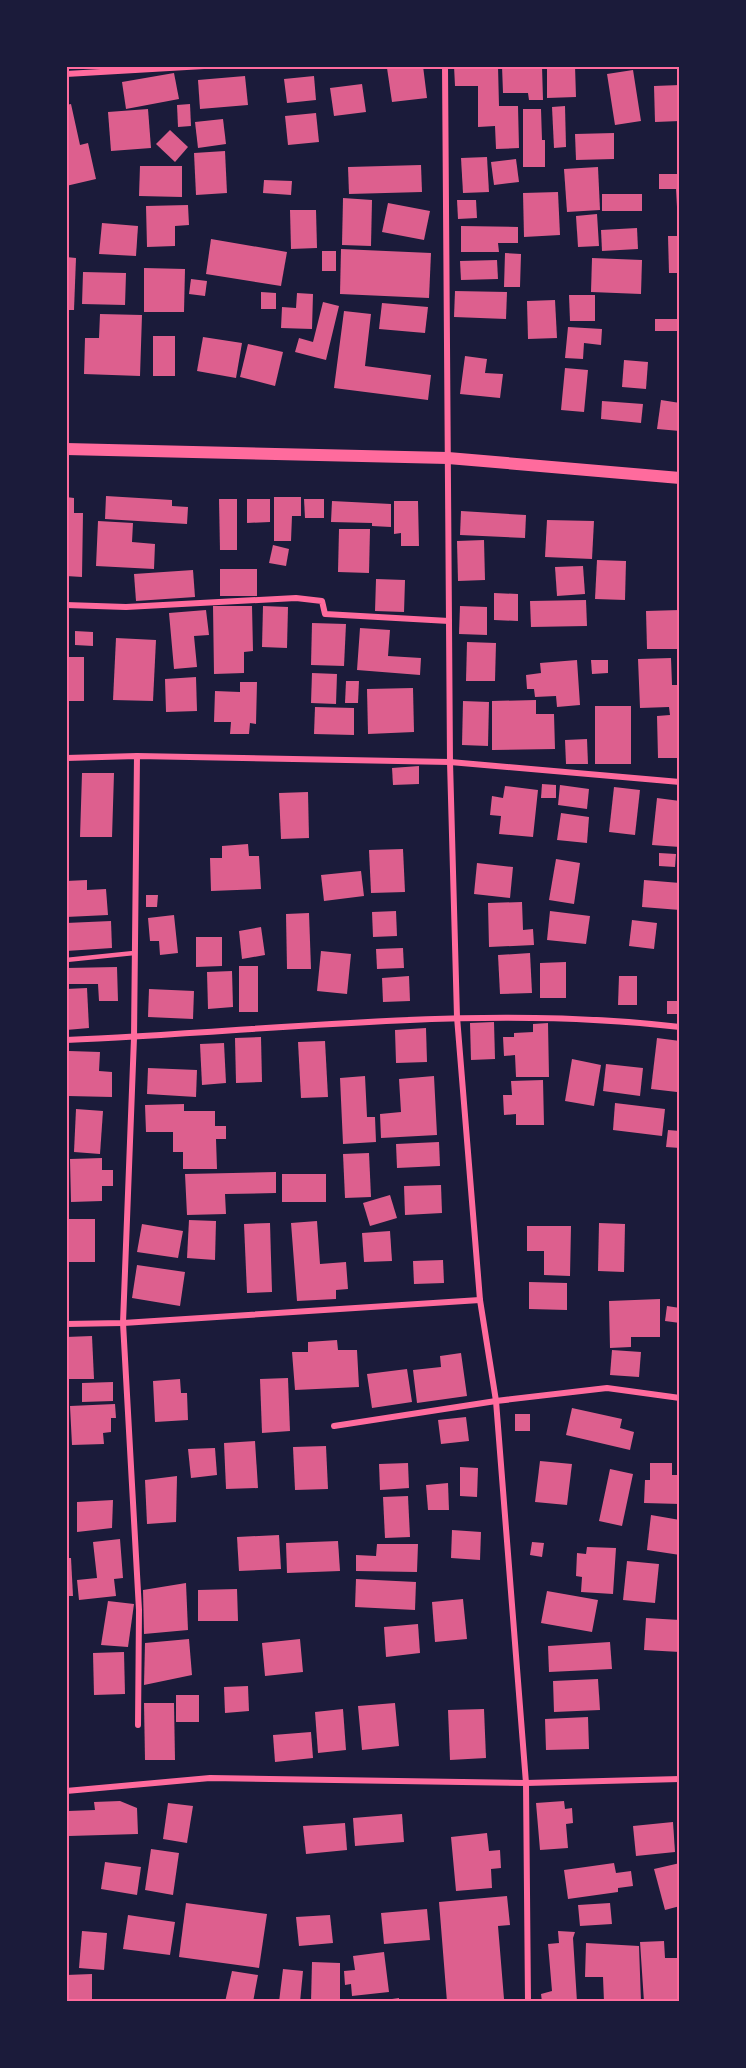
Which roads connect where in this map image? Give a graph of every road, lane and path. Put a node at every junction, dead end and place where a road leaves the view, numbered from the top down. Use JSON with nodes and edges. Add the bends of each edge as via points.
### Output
{"nodes":[{"id":1,"x":204,"y":66,"type":"edge"},
{"id":2,"x":445,"y":66,"type":"edge"},
{"id":3,"x":66,"y":74,"type":"edge"},
{"id":4,"x":66,"y":449,"type":"edge"},
{"id":5,"x":448,"y":458,"type":"junction"},
{"id":6,"x":680,"y":478,"type":"edge"},
{"id":7,"x":66,"y":605,"type":"edge"},
{"id":8,"x":449,"y":621,"type":"junction"},
{"id":9,"x":137,"y":756,"type":"junction"},
{"id":10,"x":66,"y":758,"type":"edge"},
{"id":11,"x":450,"y":762,"type":"junction"},
{"id":12,"x":680,"y":782,"type":"edge"},
{"id":13,"x":135,"y":953,"type":"junction"},
{"id":14,"x":66,"y":960,"type":"edge"},
{"id":15,"x":457,"y":1017,"type":"junction"},
{"id":16,"x":680,"y":1028,"type":"edge"},
{"id":17,"x":134,"y":1038,"type":"junction"},
{"id":18,"x":66,"y":1040,"type":"edge"},
{"id":19,"x":480,"y":1300,"type":"junction"},
{"id":20,"x":123,"y":1323,"type":"junction"},
{"id":21,"x":66,"y":1324,"type":"edge"},
{"id":22,"x":680,"y":1398,"type":"edge"},
{"id":23,"x":496,"y":1401,"type":"junction"},
{"id":24,"x":334,"y":1426,"type":"dead end"},
{"id":25,"x":138,"y":1725,"type":"dead end"},
{"id":26,"x":680,"y":1779,"type":"edge"},
{"id":27,"x":526,"y":1783,"type":"junction"},
{"id":28,"x":66,"y":1791,"type":"edge"},
{"id":29,"x":528,"y":2002,"type":"edge"}],
"edges":[{"from":1,"to":3,"type":"street"},
{"from":2,"to":5,"type":"street"},
{"from":4,"to":5,"type":"main road"},
{"from":5,"to":6,"type":"main road"},
{"from":5,"to":8,"type":"street"},
{"from":7,"to":8,"type":"street","via":[[126,608],[296,598],[322,601],[325,614]]},
{"from":8,"to":11,"type":"street"},
{"from":9,"to":10,"type":"street"},
{"from":9,"to":11,"type":"street"},
{"from":9,"to":13,"type":"street"},
{"from":11,"to":12,"type":"street"},
{"from":11,"to":15,"type":"street"},
{"from":13,"to":14,"type":"lane"},
{"from":13,"to":17,"type":"street"},
{"from":15,"to":16,"type":"street","via":[[618,1020]]},
{"from":15,"to":17,"type":"street"},
{"from":15,"to":19,"type":"street"},
{"from":17,"to":18,"type":"street"},
{"from":17,"to":20,"type":"street"},
{"from":19,"to":20,"type":"street"},
{"from":19,"to":23,"type":"street"},
{"from":20,"to":21,"type":"street"},
{"from":20,"to":25,"type":"street","via":[[139,1610]]},
{"from":22,"to":23,"type":"street","via":[[607,1388]]},
{"from":23,"to":24,"type":"street"},
{"from":23,"to":27,"type":"street"},
{"from":26,"to":27,"type":"street"},
{"from":27,"to":28,"type":"street","via":[[210,1778]]},
{"from":27,"to":29,"type":"street"}]}
